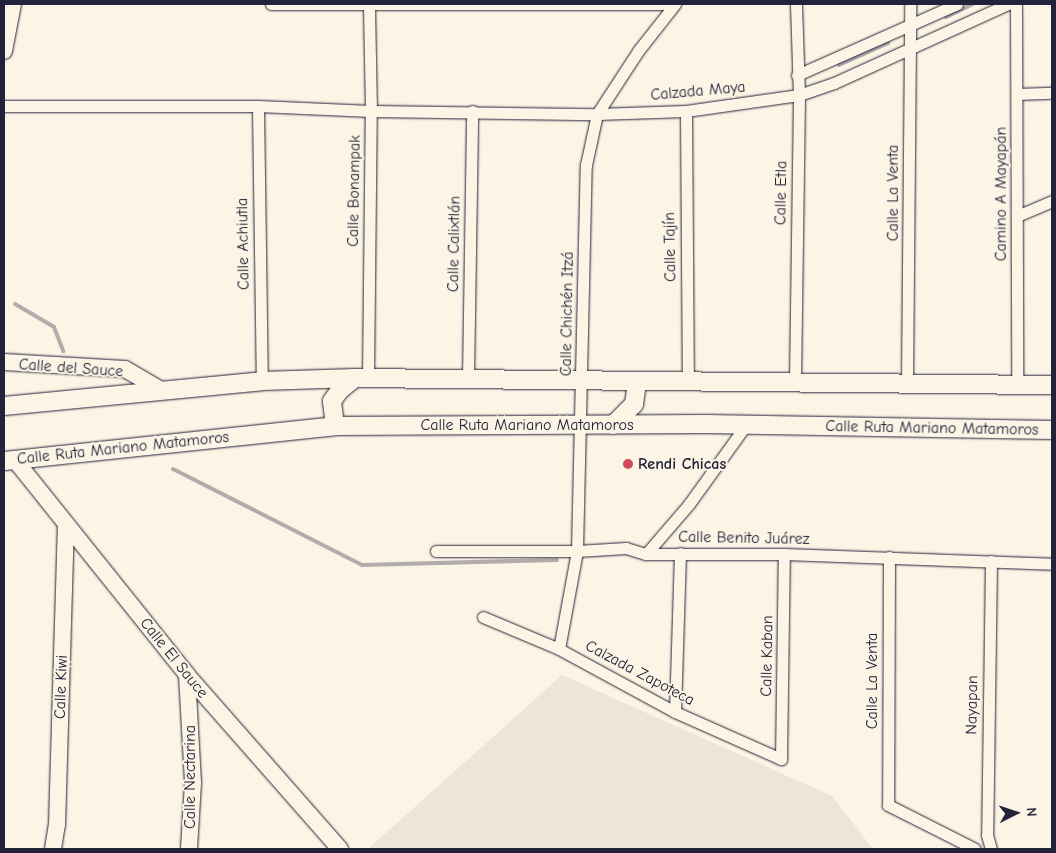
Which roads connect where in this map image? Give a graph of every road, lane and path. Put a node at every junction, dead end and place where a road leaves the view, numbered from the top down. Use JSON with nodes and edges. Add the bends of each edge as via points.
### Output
{"nodes":[{"id":1,"x":13,"y":4,"type":"edge"},
{"id":2,"x":271,"y":4,"type":"edge"},
{"id":3,"x":369,"y":4,"type":"edge"},
{"id":4,"x":674,"y":4,"type":"edge"},
{"id":5,"x":796,"y":4,"type":"edge"},
{"id":6,"x":910,"y":4,"type":"edge"},
{"id":7,"x":957,"y":4,"type":"edge"},
{"id":8,"x":1008,"y":4,"type":"edge"},
{"id":9,"x":1016,"y":4,"type":"edge"},
{"id":10,"x":910,"y":24,"type":"junction"},
{"id":11,"x":910,"y":48,"type":"junction"},
{"id":12,"x":4,"y":52,"type":"edge"},
{"id":13,"x":797,"y":75,"type":"junction"},
{"id":14,"x":1052,"y":93,"type":"edge"},
{"id":15,"x":1016,"y":94,"type":"junction"},
{"id":16,"x":799,"y":96,"type":"junction"},
{"id":17,"x":4,"y":106,"type":"edge"},
{"id":18,"x":258,"y":106,"type":"junction"},
{"id":19,"x":371,"y":111,"type":"junction"},
{"id":20,"x":472,"y":111,"type":"junction"},
{"id":21,"x":686,"y":112,"type":"junction"},
{"id":22,"x":597,"y":114,"type":"junction"},
{"id":23,"x":1052,"y":200,"type":"edge"},
{"id":24,"x":1017,"y":216,"type":"junction"},
{"id":25,"x":4,"y":362,"type":"edge"},
{"id":26,"x":362,"y":378,"type":"junction"},
{"id":27,"x":468,"y":378,"type":"junction"},
{"id":28,"x":582,"y":380,"type":"junction"},
{"id":29,"x":262,"y":381,"type":"junction"},
{"id":30,"x":637,"y":382,"type":"junction"},
{"id":31,"x":688,"y":382,"type":"junction"},
{"id":32,"x":795,"y":383,"type":"junction"},
{"id":33,"x":908,"y":383,"type":"junction"},
{"id":34,"x":1017,"y":384,"type":"junction"},
{"id":35,"x":1052,"y":385,"type":"edge"},
{"id":36,"x":163,"y":391,"type":"junction"},
{"id":37,"x":4,"y":406,"type":"edge"},
{"id":38,"x":581,"y":424,"type":"junction"},
{"id":39,"x":613,"y":425,"type":"junction"},
{"id":40,"x":335,"y":426,"type":"junction"},
{"id":41,"x":746,"y":426,"type":"junction"},
{"id":42,"x":1052,"y":430,"type":"edge"},
{"id":43,"x":10,"y":460,"type":"edge"},
{"id":44,"x":66,"y":524,"type":"junction"},
{"id":45,"x":576,"y":551,"type":"junction"},
{"id":46,"x":436,"y":552,"type":"dead end"},
{"id":47,"x":680,"y":553,"type":"junction"},
{"id":48,"x":646,"y":554,"type":"junction"},
{"id":49,"x":784,"y":554,"type":"junction"},
{"id":50,"x":889,"y":558,"type":"junction"},
{"id":51,"x":991,"y":561,"type":"junction"},
{"id":52,"x":1052,"y":564,"type":"edge"},
{"id":53,"x":483,"y":617,"type":"dead end"},
{"id":54,"x":559,"y":649,"type":"junction"},
{"id":55,"x":187,"y":675,"type":"junction"},
{"id":56,"x":676,"y":712,"type":"junction"},
{"id":57,"x":781,"y":759,"type":"joint"},
{"id":58,"x":53,"y":849,"type":"edge"},
{"id":59,"x":189,"y":849,"type":"edge"},
{"id":60,"x":340,"y":849,"type":"edge"},
{"id":61,"x":975,"y":849,"type":"edge"},
{"id":62,"x":991,"y":849,"type":"edge"}],
"edges":[{"from":1,"to":12,"type":"street"},
{"from":2,"to":3,"type":"street"},
{"from":3,"to":4,"type":"street"},
{"from":3,"to":19,"type":"street","name":"Calle Bonampak"},
{"from":4,"to":22,"type":"street","name":"Calle Chichén Itzá","via":[[638,51]]},
{"from":5,"to":13,"type":"street","name":"Calle Etla"},
{"from":6,"to":10,"type":"street","name":"Calle La Venta"},
{"from":7,"to":10,"type":"street"},
{"from":8,"to":11,"type":"street","name":"Calzada Maya"},
{"from":9,"to":15,"type":"street","name":"Camino A Mayapán"},
{"from":10,"to":11,"type":"street","name":"Calle La Venta"},
{"from":10,"to":13,"type":"street"},
{"from":11,"to":16,"type":"street","name":"Calzada Maya"},
{"from":11,"to":33,"type":"street","name":"Calle La Venta"},
{"from":13,"to":16,"type":"street","name":"Calle Etla"},
{"from":14,"to":15,"type":"street"},
{"from":15,"to":24,"type":"street","name":"Camino A Mayapán"},
{"from":16,"to":21,"type":"street","name":"Calzada Maya"},
{"from":16,"to":32,"type":"street","name":"Calle Etla"},
{"from":17,"to":18,"type":"street","name":"Calzada Maya"},
{"from":18,"to":19,"type":"street","name":"Calzada Maya"},
{"from":18,"to":29,"type":"street","name":"Calle Achiutla"},
{"from":19,"to":20,"type":"street","name":"Calzada Maya"},
{"from":19,"to":26,"type":"street","name":"Calle Bonampak"},
{"from":20,"to":22,"type":"street","name":"Calzada Maya"},
{"from":20,"to":27,"type":"street","name":"Calle Calixtlán"},
{"from":21,"to":22,"type":"street","name":"Calzada Maya"},
{"from":21,"to":31,"type":"street","name":"Calle Tajín"},
{"from":22,"to":28,"type":"street","name":"Calle Chichén Itzá","via":[[586,165]]},
{"from":23,"to":24,"type":"street"},
{"from":24,"to":34,"type":"street","name":"Camino A Mayapán"},
{"from":25,"to":36,"type":"street","name":"Calle del Sauce","via":[[125,369]]},
{"from":26,"to":27,"type":"main road"},
{"from":26,"to":29,"type":"main road"},
{"from":26,"to":40,"type":"main road","via":[[340,390],[332,401]]},
{"from":27,"to":28,"type":"main road"},
{"from":28,"to":30,"type":"main road"},
{"from":28,"to":38,"type":"street","name":"Calle Chichén Itzá"},
{"from":29,"to":36,"type":"main road"},
{"from":30,"to":31,"type":"main road"},
{"from":30,"to":39,"type":"main road","via":[[631,410]]},
{"from":31,"to":32,"type":"main road"},
{"from":32,"to":33,"type":"main road"},
{"from":33,"to":34,"type":"main road"},
{"from":34,"to":35,"type":"main road"},
{"from":36,"to":37,"type":"main road"},
{"from":38,"to":39,"type":"main road","name":"Calle Ruta Mariano Matamoros"},
{"from":38,"to":40,"type":"main road","name":"Calle Ruta Mariano Matamoros"},
{"from":38,"to":45,"type":"street","name":"Calle Chichén Itzá"},
{"from":39,"to":41,"type":"main road","name":"Calle Ruta Mariano Matamoros"},
{"from":40,"to":43,"type":"main road","name":"Calle Ruta Mariano Matamoros"},
{"from":41,"to":42,"type":"main road","name":"Calle Ruta Mariano Matamoros"},
{"from":41,"to":48,"type":"street","via":[[689,504]]},
{"from":43,"to":44,"type":"street","name":"Calle El Sauce"},
{"from":44,"to":55,"type":"street","name":"Calle El Sauce"},
{"from":44,"to":58,"type":"street","name":"Calle Kiwi","via":[[57,825]]},
{"from":45,"to":46,"type":"street","name":"Calle Benito Juárez"},
{"from":45,"to":48,"type":"street","name":"Calle Benito Juárez","via":[[626,548]]},
{"from":45,"to":54,"type":"street","name":"Calle Chichén Itzá"},
{"from":47,"to":48,"type":"street","name":"Calle Benito Juárez"},
{"from":47,"to":49,"type":"street","name":"Calle Benito Juárez"},
{"from":47,"to":56,"type":"street"},
{"from":49,"to":50,"type":"street","name":"Calle Benito Juárez"},
{"from":49,"to":57,"type":"street","name":"Calle Kaban"},
{"from":50,"to":51,"type":"street","name":"Calle Benito Juárez"},
{"from":50,"to":61,"type":"street","name":"Calle La Venta","via":[[888,805]]},
{"from":51,"to":52,"type":"street","name":"Calle Benito Juárez"},
{"from":51,"to":62,"type":"street","name":"Nayapan","via":[[987,835]]},
{"from":53,"to":54,"type":"street","name":"Calzada Zapoteca"},
{"from":54,"to":56,"type":"street","name":"Calzada Zapoteca"},
{"from":55,"to":59,"type":"street","name":"Calle Nectarina","via":[[193,782]]},
{"from":55,"to":60,"type":"street","name":"Calle El Sauce"},
{"from":56,"to":57,"type":"street","name":"Calzada Zapoteca"}]}
